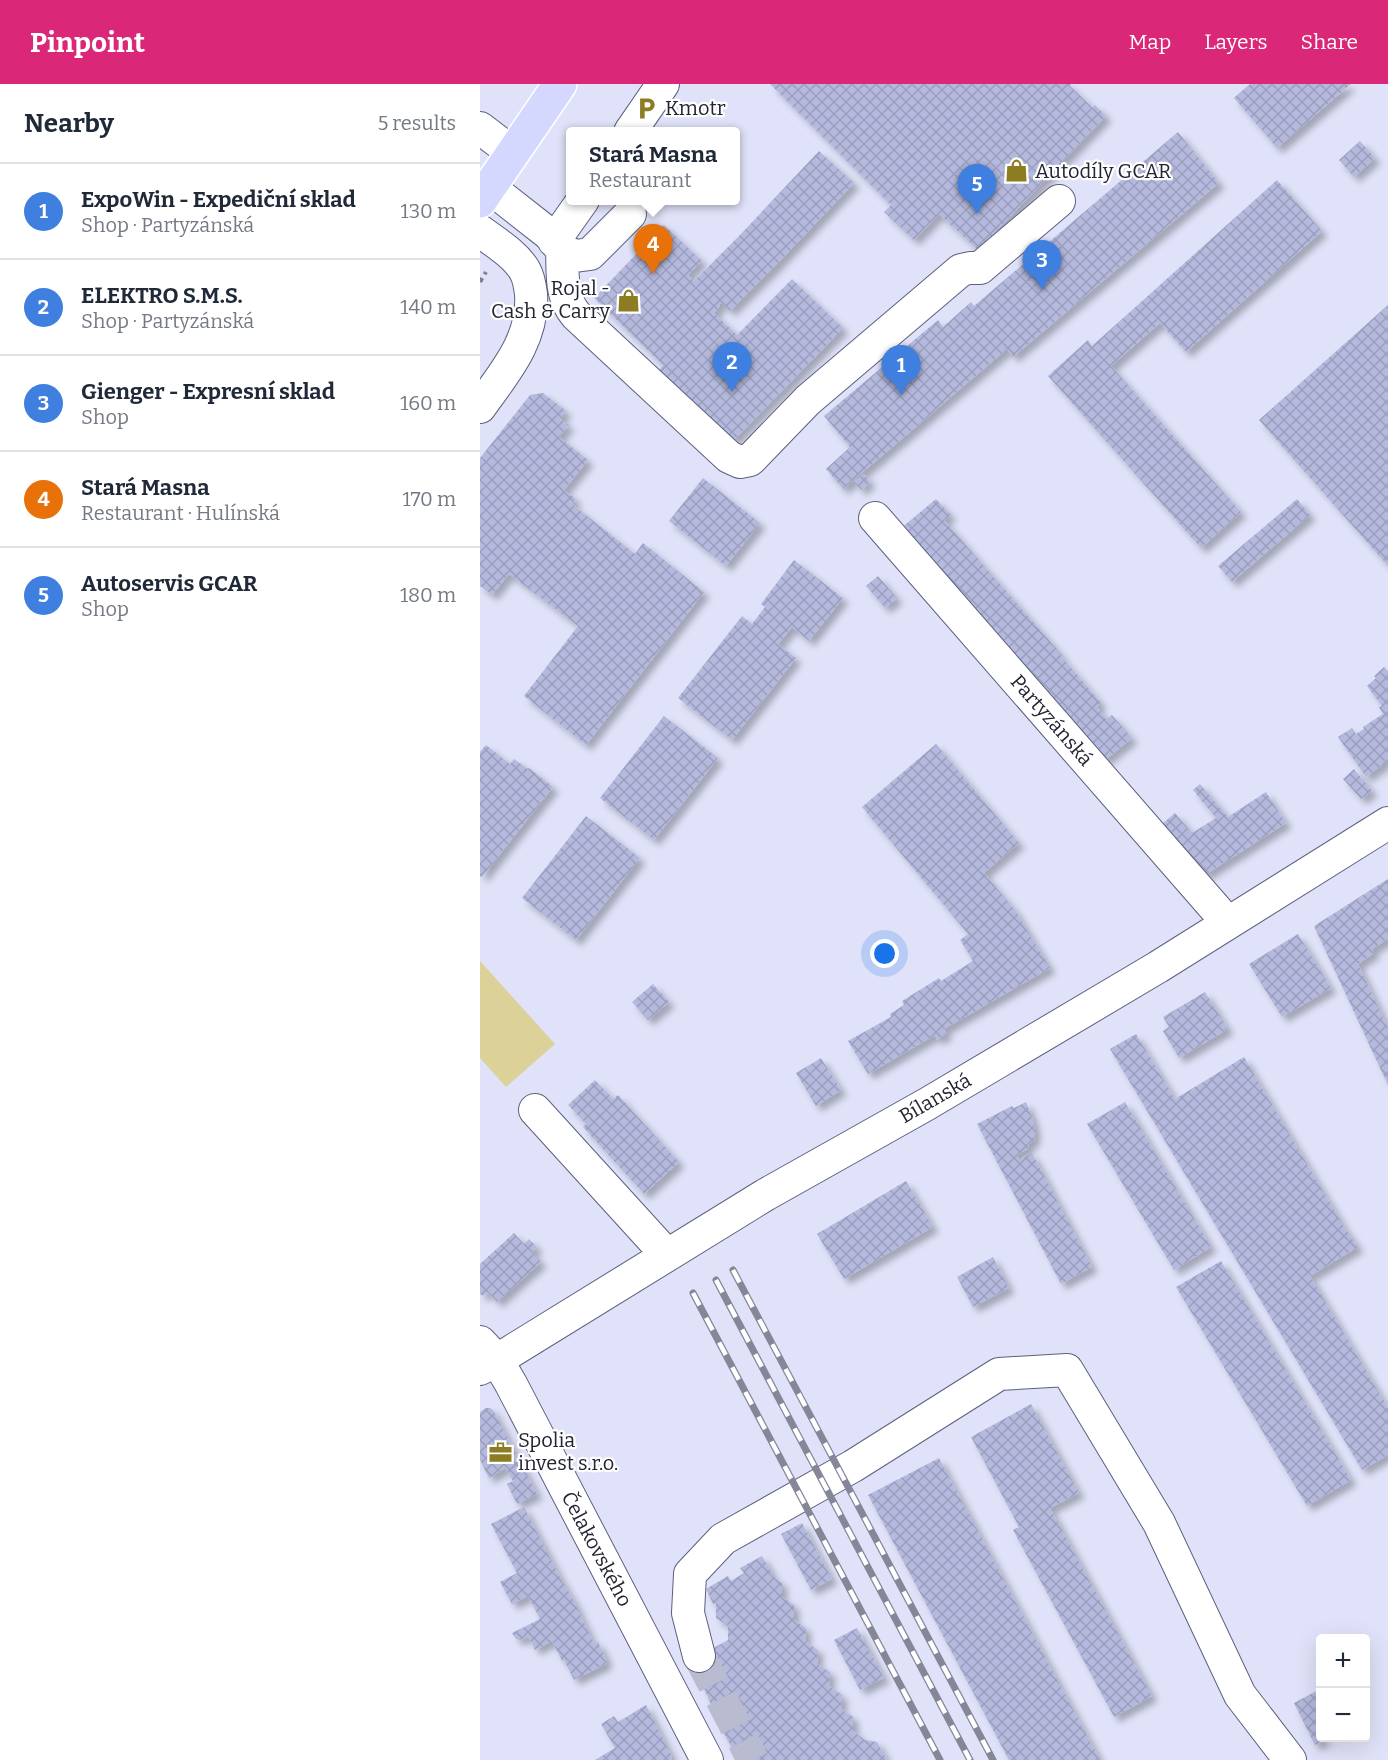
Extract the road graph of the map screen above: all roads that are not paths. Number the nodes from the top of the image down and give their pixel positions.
1 (560, 84) edge
2 (663, 84) edge
3 (633, 127) edge
4 (480, 128) edge
5 (513, 153) junction
6 (485, 194) edge
7 (1059, 201) dead end
8 (581, 205) edge
9 (630, 214) dead end
10 (480, 231) edge
11 (558, 246) junction
12 (480, 406) edge
13 (875, 518) dead end
14 (1388, 822) edge
15 (1228, 923) junction
16 (535, 1110) dead end
17 (667, 1255) junction
18 (486, 1357) edge
19 (699, 1656) tunnel mouth
20 (707, 1760) edge
21 (1290, 1760) edge

1 - 5 main road
2 - 3 street
4 - 5 street
5 - 6 main road
6 - 11 street
7 - 11 street
8 - 11 street
9 - 11 street
10 - 12 street
13 - 15 street, Partyzánská
14 - 15 street, Bílanská
15 - 17 street, Bílanská
16 - 17 street
17 - 18 street, Bílanská
18 - 20 street, Čelakovského
19 - 21 street

